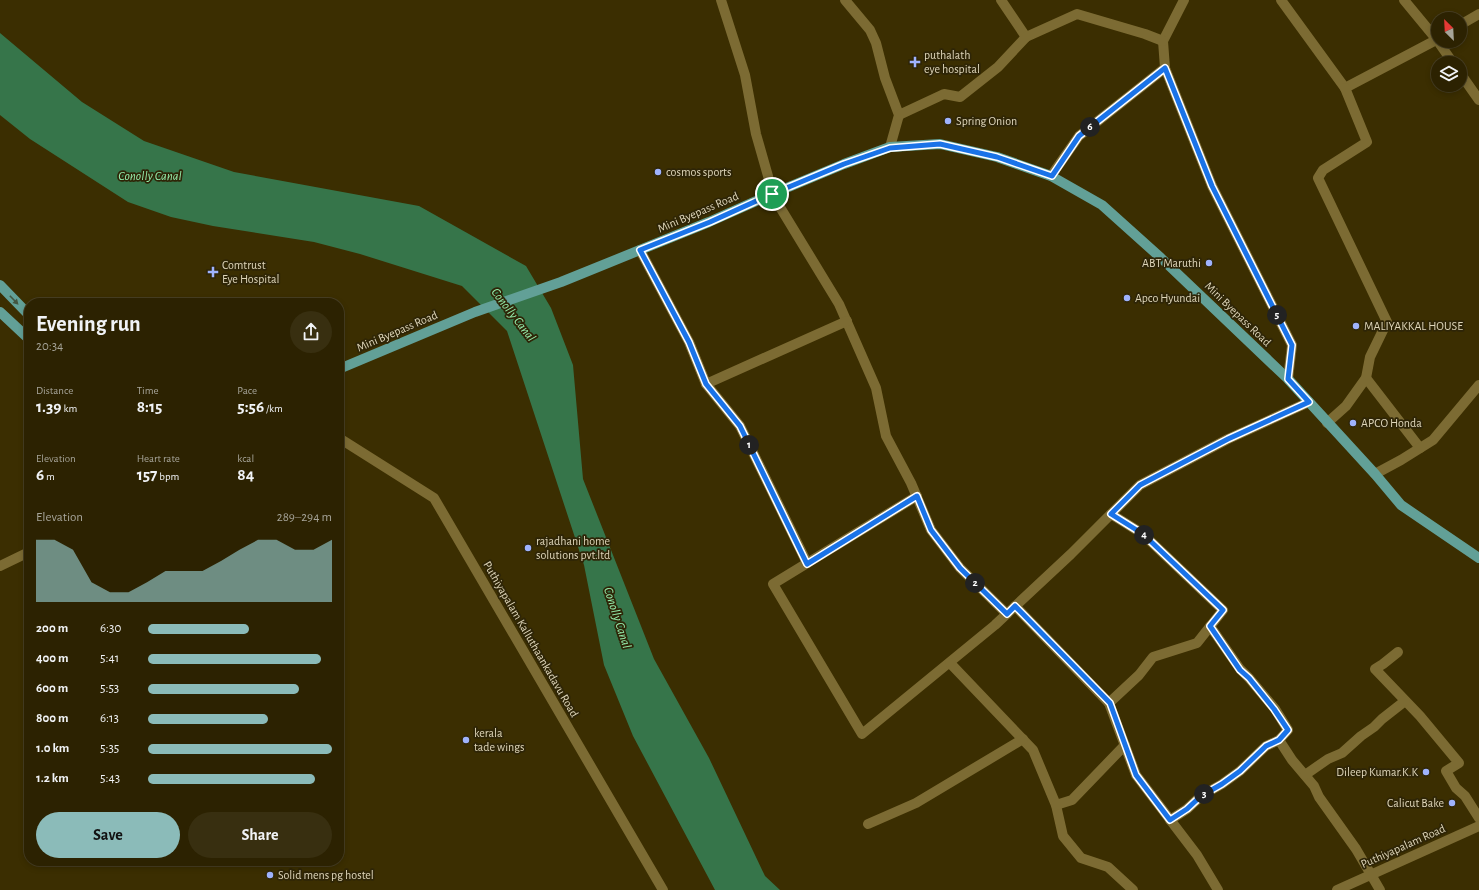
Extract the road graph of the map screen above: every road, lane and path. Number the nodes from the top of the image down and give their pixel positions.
1 (721, 0) edge
2 (845, 0) edge
3 (1001, 0) edge
4 (1184, 0) edge
5 (1281, 0) edge
6 (1404, 0) edge
7 (1479, 14) edge
8 (1467, 22) edge
9 (1431, 32) edge
10 (1026, 37) junction
11 (1163, 41) junction
12 (1431, 42) edge
13 (1165, 68) junction
14 (1467, 83) edge
15 (1345, 88) junction
16 (1479, 100) edge
17 (899, 115) junction
18 (890, 148) junction
19 (1052, 176) junction
20 (772, 194) junction
21 (640, 250) junction
22 (0, 285) edge
23 (24, 310) edge
24 (0, 312) edge
25 (847, 322) junction
26 (24, 334) edge
27 (344, 367) edge
28 (1366, 378) junction
29 (1288, 379) junction
30 (706, 384) junction
31 (1479, 385) edge
32 (1309, 402) junction
33 (1327, 423) junction
34 (344, 441) edge
35 (1420, 448) junction
36 (1375, 474) junction
37 (917, 496) junction
38 (1111, 514) junction
39 (24, 554) edge
40 (1479, 558) edge
41 (807, 564) junction
42 (0, 566) edge
43 (1015, 606) junction
44 (1007, 614) junction
45 (1210, 626) junction
46 (1398, 652) dead end
47 (950, 663) junction
48 (1405, 701) junction
49 (1110, 703) junction
50 (1023, 739) junction
51 (1279, 740) junction
52 (1125, 745) junction
53 (1305, 775) junction
54 (1056, 805) junction
55 (1479, 818) edge
56 (1170, 820) junction
57 (868, 824) dead end
58 (1479, 826) edge
59 (1372, 874) junction
60 (663, 890) edge
61 (1133, 890) edge
62 (1218, 890) edge
63 (1338, 890) edge
64 (1380, 890) edge

1 - 20 street
2 - 17 street
3 - 10 street
4 - 11 street
5 - 15 street
6 - 9 street
7 - 8 street
10 - 11 street
10 - 17 street
11 - 13 street
12 - 15 street
13 - 19 street
13 - 29 street
14 - 16 street
15 - 28 street
17 - 18 street
18 - 19 main road, Mini Byepass Road
18 - 20 main road, Mini Byepass Road
19 - 29 main road, Mini Byepass Road
20 - 21 main road, Mini Byepass Road
20 - 25 street
21 - 27 main road, Mini Byepass Road
21 - 30 street
22 -> 23 main road
24 - 26 main road
25 - 30 street
25 - 37 street
28 - 33 street
28 - 35 street
29 - 32 main road, Mini Byepass Road
30 - 41 street
31 - 35 street
32 - 33 main road, Mini Byepass Road
32 - 38 street
33 - 36 main road, Mini Byepass Road
34 - 60 street, Puthiyapalam Kalluthaankadavu Road
35 - 36 street
36 - 40 main road, Mini Byepass Road
37 - 41 street
37 - 44 street
38 - 43 street
38 - 45 street
39 - 42 street
41 - 47 street
43 - 44 street
43 - 49 street
44 - 47 street
45 - 49 street
45 - 51 street
46 - 48 street
47 - 50 street
48 - 53 street
48 - 55 street
49 - 52 street
50 - 54 street
50 - 57 street
51 - 53 street
51 - 56 street
52 - 54 street
52 - 56 street
53 - 59 street
54 - 61 street
56 - 62 street
58 - 59 street, Puthiyapalam Road
59 - 63 street, Puthiyapalam Road
59 - 64 street

